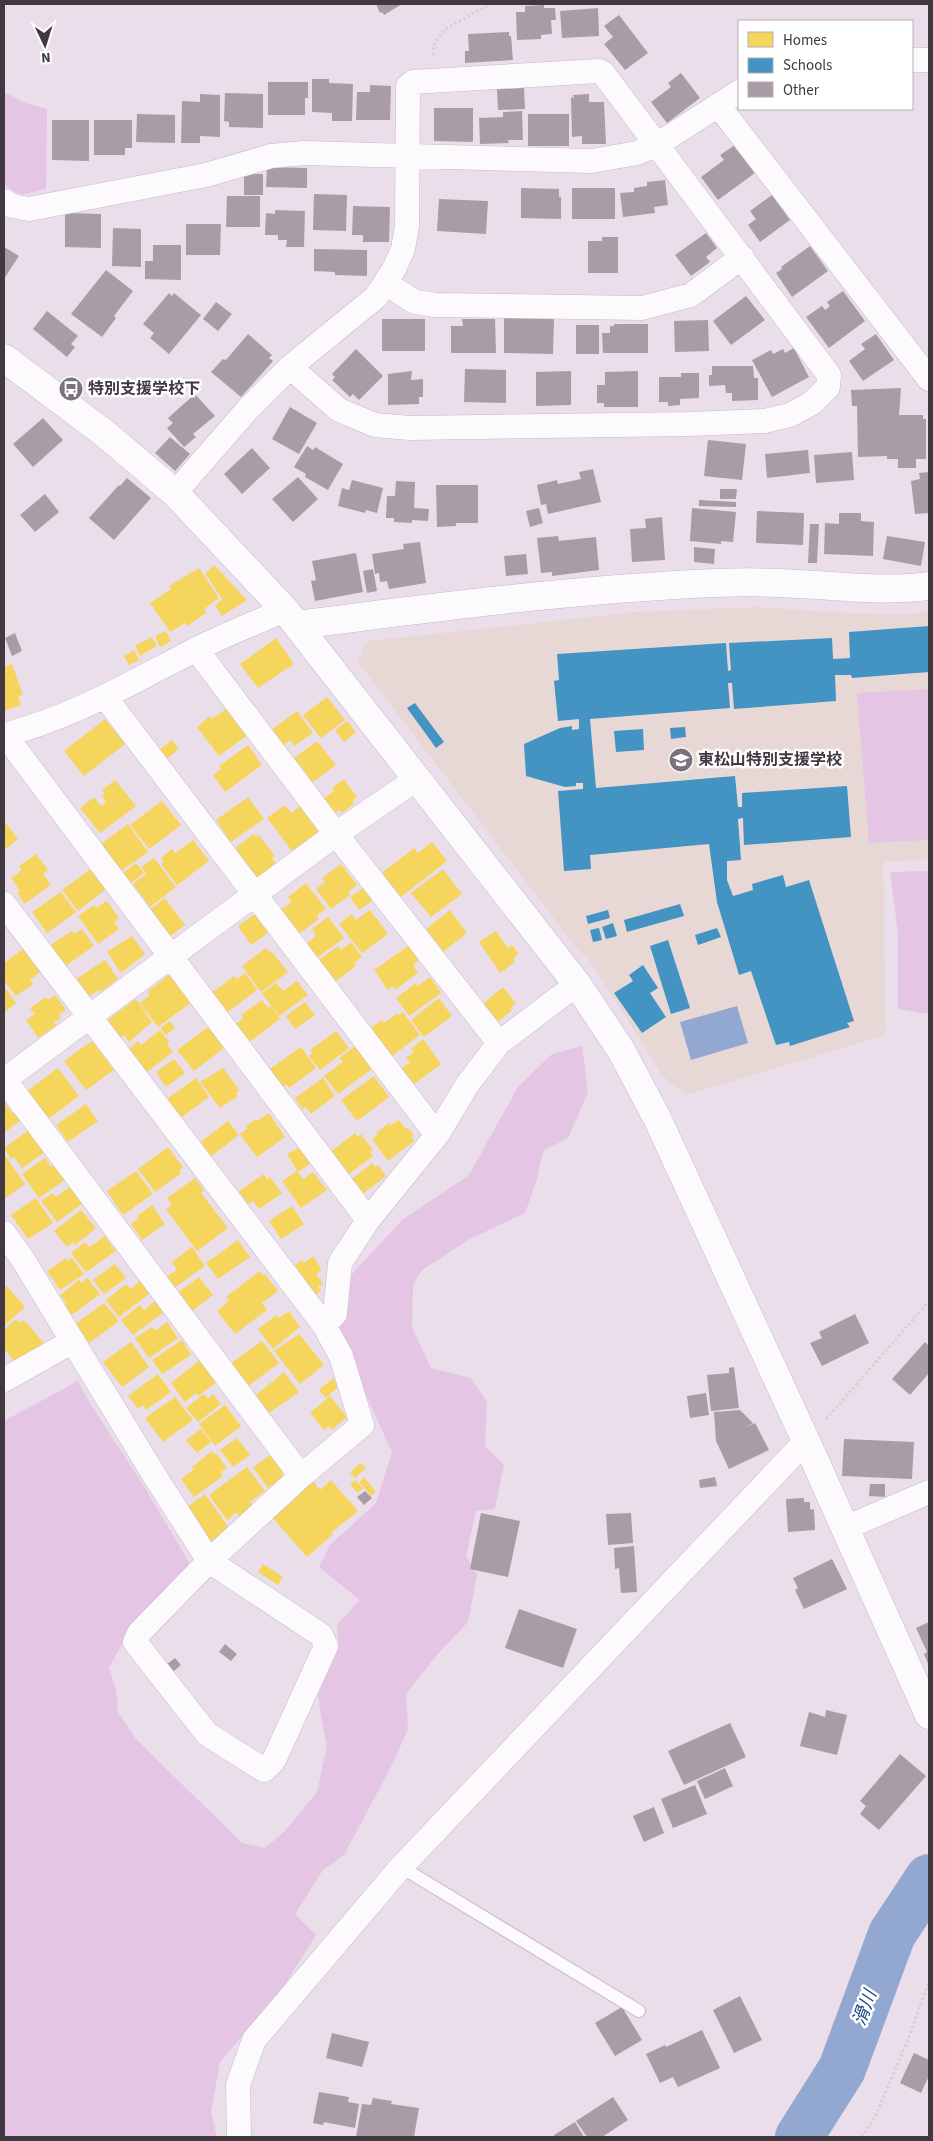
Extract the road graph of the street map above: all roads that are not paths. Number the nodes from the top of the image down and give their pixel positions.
1 (913, 60) edge
2 (929, 60) edge
3 (738, 93) edge
4 (718, 105) junction
5 (658, 144) junction
6 (408, 156) junction
7 (4, 201) edge
8 (742, 257) junction
9 (385, 283) junction
10 (4, 358) edge
11 (290, 367) junction
12 (929, 379) edge
13 (175, 493) junction
14 (929, 586) edge
15 (292, 617) junction
16 (196, 649) junction
17 (106, 698) junction
18 (5, 735) edge
19 (418, 778) junction
20 (336, 834) junction
21 (254, 896) junction
22 (4, 904) edge
23 (171, 958) junction
24 (577, 984) junction
25 (88, 1017) junction
26 (499, 1043) junction
27 (4, 1080) edge
28 (437, 1135) junction
29 (368, 1220) junction
30 (4, 1233) edge
31 (324, 1325) junction
32 (72, 1341) junction
33 (5, 1375) edge
34 (806, 1441) junction
35 (301, 1476) junction
36 (929, 1492) edge
37 (845, 1528) junction
38 (209, 1561) junction
39 (929, 1715) edge
40 (401, 1867) junction
41 (639, 2011) dead end
42 (239, 2137) edge

1 - 2 street
3 - 4 street
4 - 5 street
4 - 12 street
5 - 6 street
5 - 6 street
5 - 8 street
6 - 7 street
6 - 9 street
8 - 9 street
8 - 11 street
9 - 11 street
10 - 13 street
11 - 13 street
13 - 15 street
14 - 15 street
15 - 16 street
15 - 19 street
16 - 17 street
16 - 20 street
17 - 18 street
17 - 21 street
18 - 23 street
19 - 20 street
19 - 24 street
20 - 21 street
20 - 26 street
21 - 23 street
21 - 28 street
22 - 25 street
23 - 25 street
23 - 29 street
24 - 26 street
24 - 34 street
25 - 27 street
25 - 31 street
26 - 28 street
27 - 35 street
28 - 29 street
29 - 31 street
30 - 32 street
31 - 35 street
32 - 33 street
32 - 38 street
34 - 37 street
34 - 40 street
35 - 38 street
36 - 37 street
37 - 39 street
38 - 38 street
40 - 41 lane
40 - 42 street

